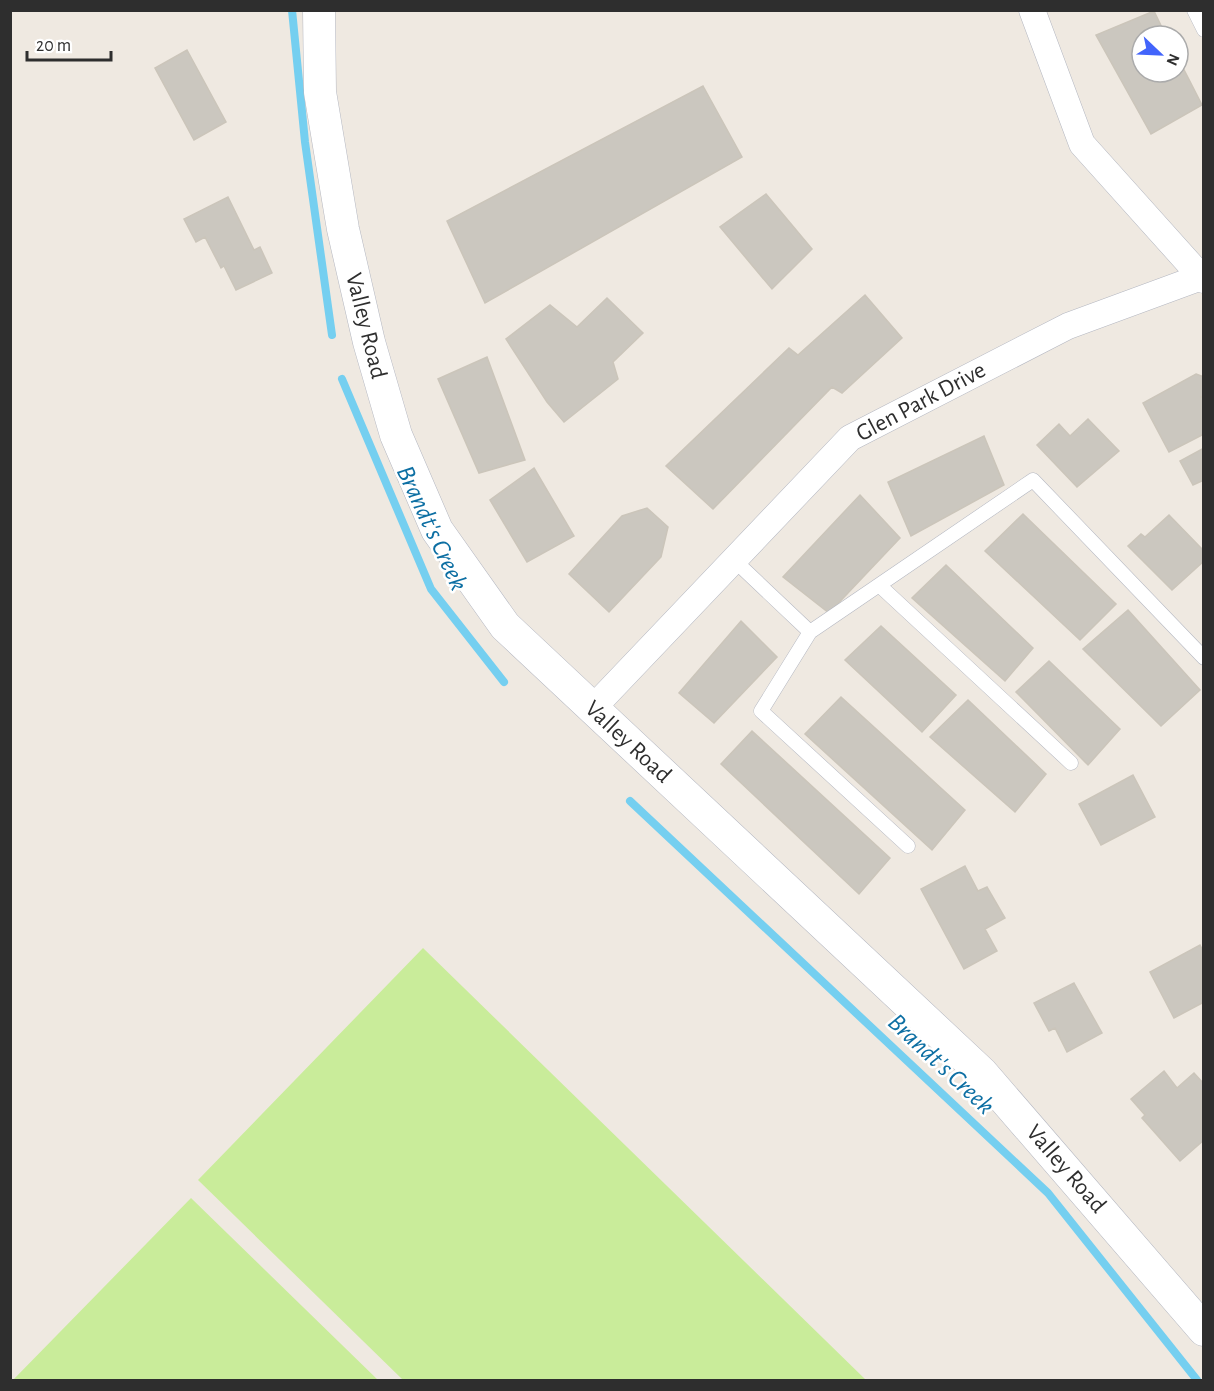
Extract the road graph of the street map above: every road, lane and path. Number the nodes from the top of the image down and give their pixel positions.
1 (319, 10) edge
2 (1032, 10) edge
3 (1194, 10) edge
4 (1203, 30) edge
5 (1202, 278) edge
6 (734, 560) junction
7 (879, 585) junction
8 (810, 632) junction
9 (1203, 658) edge
10 (592, 709) junction
11 (1071, 763) dead end
12 (908, 846) dead end
13 (1203, 1330) edge

1 - 10 street, Valley Road
2 - 5 street
3 - 4 lane
5 - 6 street, Glen Park Drive
6 - 8 lane
6 - 10 street, Glen Park Drive
7 - 8 lane
7 - 9 lane
7 - 11 lane
8 - 12 lane
10 - 13 street, Valley Road

